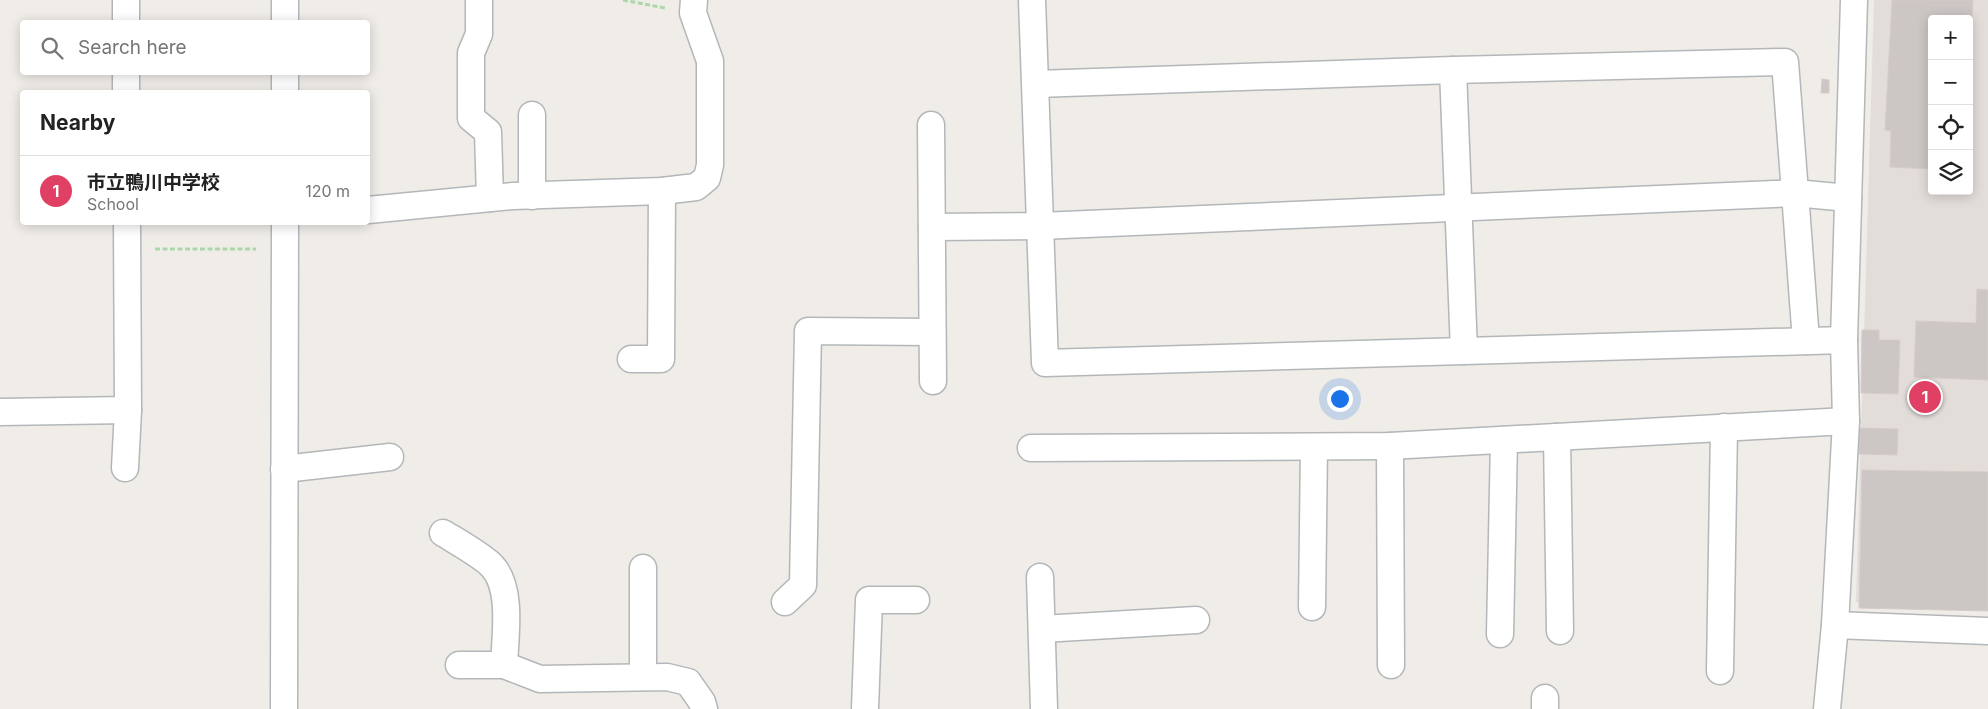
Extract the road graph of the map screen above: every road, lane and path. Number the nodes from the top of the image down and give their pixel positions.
1 (126, 0) edge
2 (285, 0) edge
3 (479, 0) edge
4 (623, 0) edge
5 (1032, 0) edge
6 (1854, 0) edge
7 (693, 6) edge
8 (126, 20) edge
9 (285, 20) edge
10 (1453, 70) junction
11 (126, 75) edge
12 (285, 75) edge
13 (1036, 84) junction
14 (126, 90) edge
15 (285, 90) edge
16 (532, 115) dead end
17 (931, 124) dead end
18 (662, 191) junction
19 (1794, 193) junction
20 (532, 196) junction
21 (490, 198) junction
22 (1848, 198) junction
23 (1458, 208) junction
24 (370, 210) edge
25 (127, 225) edge
26 (285, 225) edge
27 (1041, 226) junction
28 (932, 227) junction
29 (127, 249) junction
30 (285, 249) junction
31 (932, 332) junction
32 (1844, 340) junction
33 (1806, 341) junction
34 (1464, 351) junction
35 (631, 359) dead end
36 (933, 381) dead end
37 (128, 410) junction
38 (0, 412) edge
39 (1846, 421) junction
40 (1724, 427) junction
41 (1557, 437) junction
42 (1504, 440) junction
43 (1390, 446) junction
44 (1314, 447) junction
45 (1030, 448) dead end
46 (390, 457) dead end
47 (125, 468) dead end
48 (284, 469) junction
49 (444, 533) dead end
50 (643, 568) dead end
51 (1040, 577) dead end
52 (916, 600) dead end
53 (784, 602) dead end
54 (1312, 607) dead end
55 (1196, 620) dead end
56 (1835, 625) junction
57 (1042, 629) junction
58 (1560, 631) dead end
59 (1988, 631) edge
60 (1500, 634) dead end
61 (459, 665) dead end
62 (504, 665) junction
63 (1391, 665) dead end
64 (1720, 671) dead end
65 (643, 677) junction
66 (284, 709) edge
67 (704, 709) edge
68 (865, 709) edge
69 (1044, 709) edge
70 (1827, 709) edge

1 - 8 street
2 - 9 street
3 - 21 street
4 - 7 path
5 - 13 street
6 - 22 street
7 - 18 street
10 - 13 street
10 - 19 street
10 - 23 street
11 - 14 street
12 - 15 street
13 - 27 street
16 - 20 street
17 - 28 street
18 - 20 street
18 - 35 street
19 - 22 street
19 - 23 street
19 - 33 street
20 - 21 street
21 - 24 street
22 - 32 street
23 - 27 street
23 - 34 street
25 - 29 street
26 - 30 street
27 - 28 street
27 - 34 street
28 - 31 street
29 - 30 path
29 - 37 street
30 - 48 street
31 - 36 street
31 - 53 street
32 - 33 street
32 - 39 street
33 - 34 street
37 - 38 street
37 - 47 street
39 - 40 street
39 - 56 street
40 - 41 street
40 - 64 street
41 - 42 street
41 - 58 street
42 - 43 street
42 - 60 street
43 - 44 street
43 - 63 street
44 - 45 street
44 - 54 street
46 - 48 street
48 - 66 street
49 - 62 street
50 - 65 street
51 - 57 street
52 - 68 street
55 - 57 street
56 - 59 street
56 - 70 street
57 - 69 street
61 - 62 street
62 - 65 street
65 - 67 street

